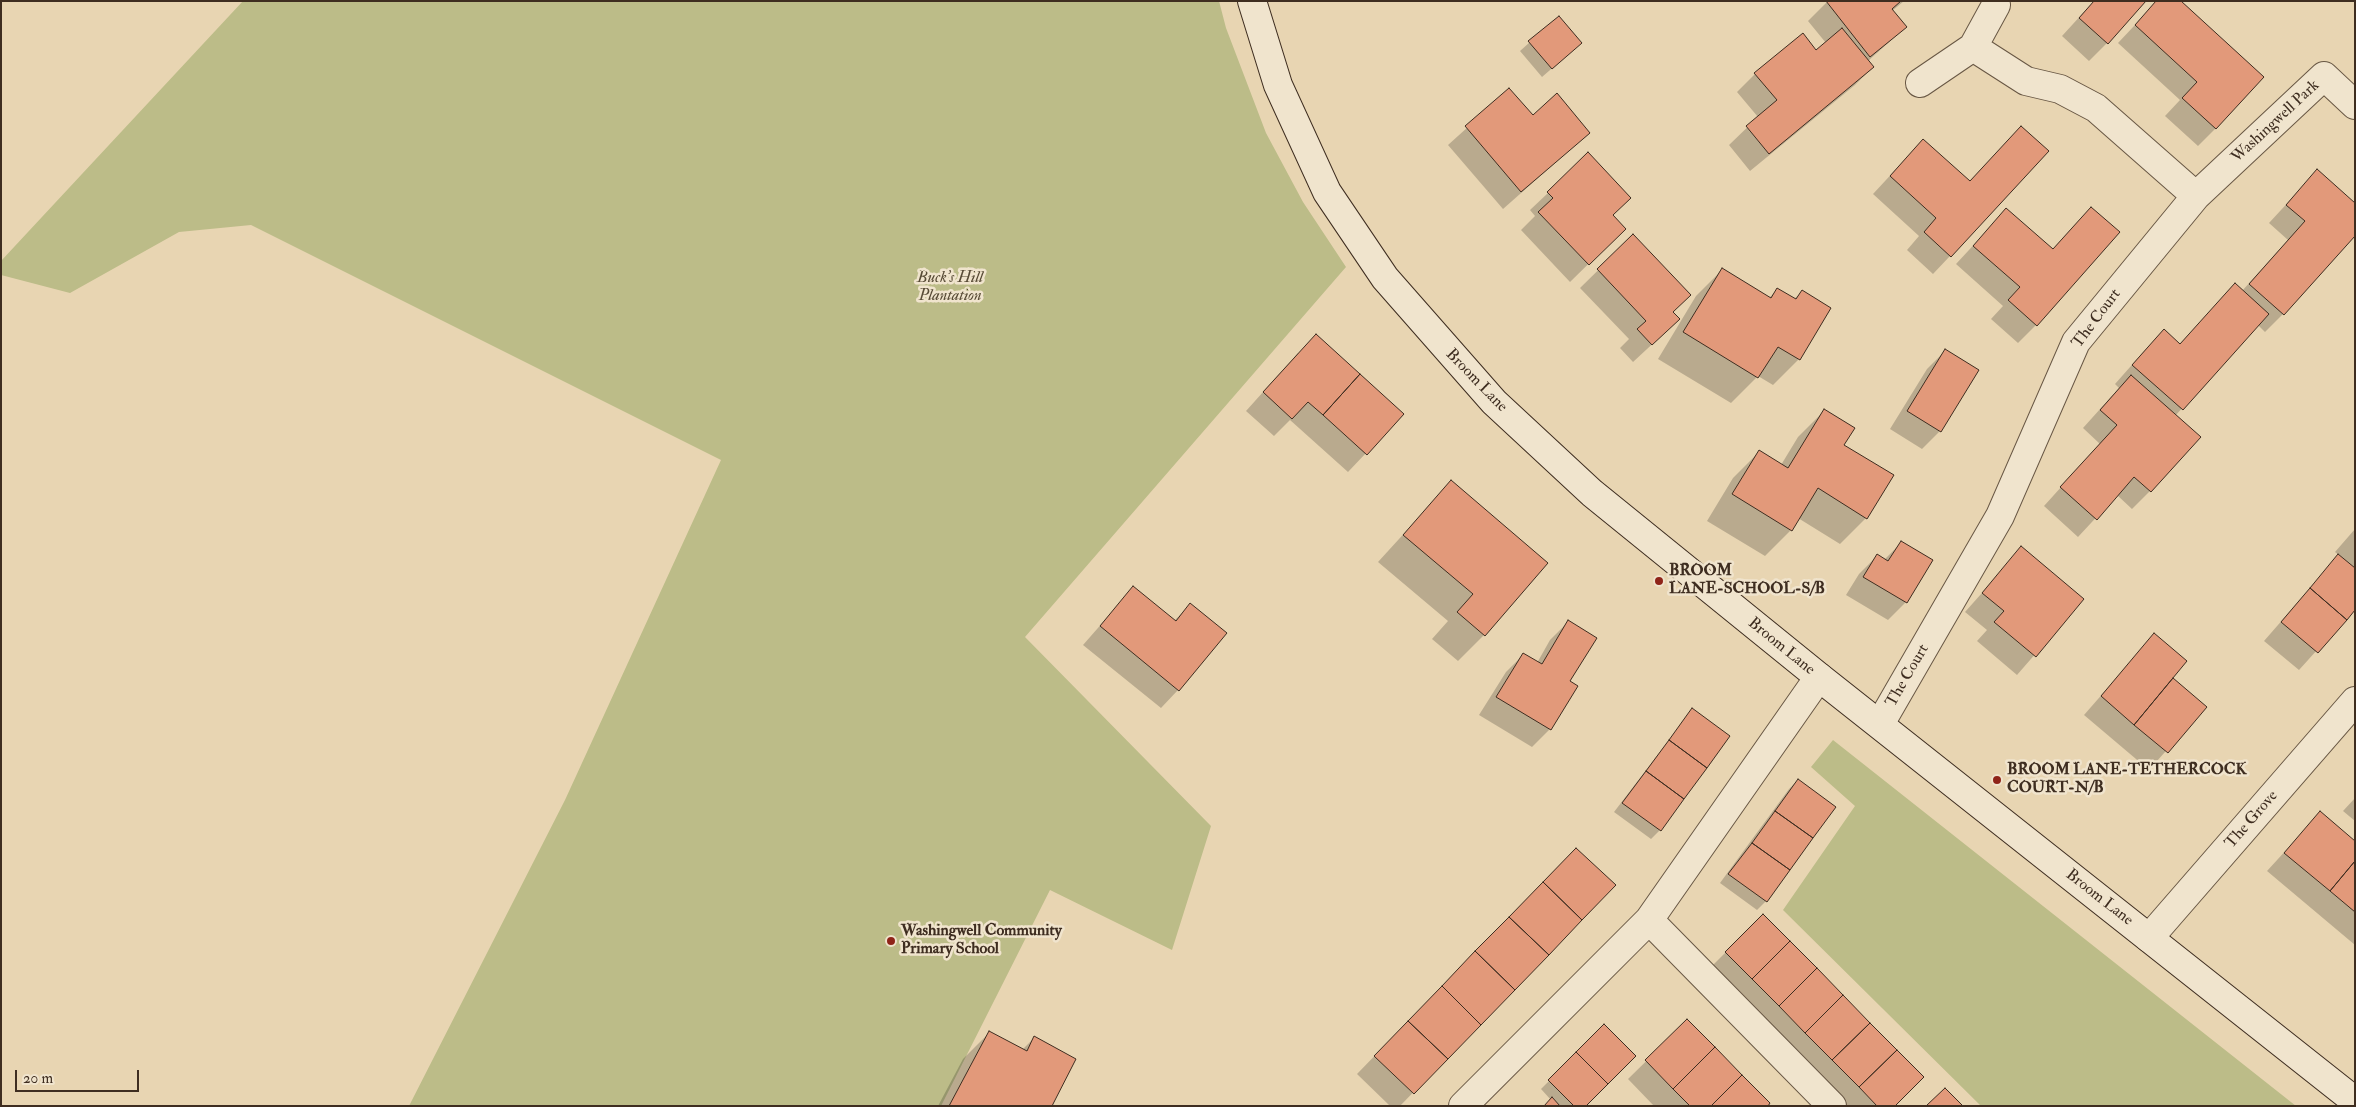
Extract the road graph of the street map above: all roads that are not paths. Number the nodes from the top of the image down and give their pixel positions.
1 (1252, 1) edge
2 (1996, 5) dead end
3 (1973, 47) junction
4 (1920, 83) dead end
5 (2355, 105) edge
6 (2196, 196) junction
7 (1819, 677) junction
8 (2355, 701) edge
9 (1880, 724) junction
10 (1649, 920) junction
11 (2149, 938) junction
12 (2355, 1101) edge
13 (1463, 1106) edge
14 (1832, 1106) edge

1 - 7 street, Broom Lane
2 - 3 street
3 - 4 street
3 - 6 street
5 - 6 street, Washingwell Park
6 - 9 street, The Court
7 - 9 street, Broom Lane
7 - 10 street
8 - 11 street, The Grove
9 - 11 street, Broom Lane
10 - 13 street
10 - 14 street
11 - 12 street, Broom Lane

